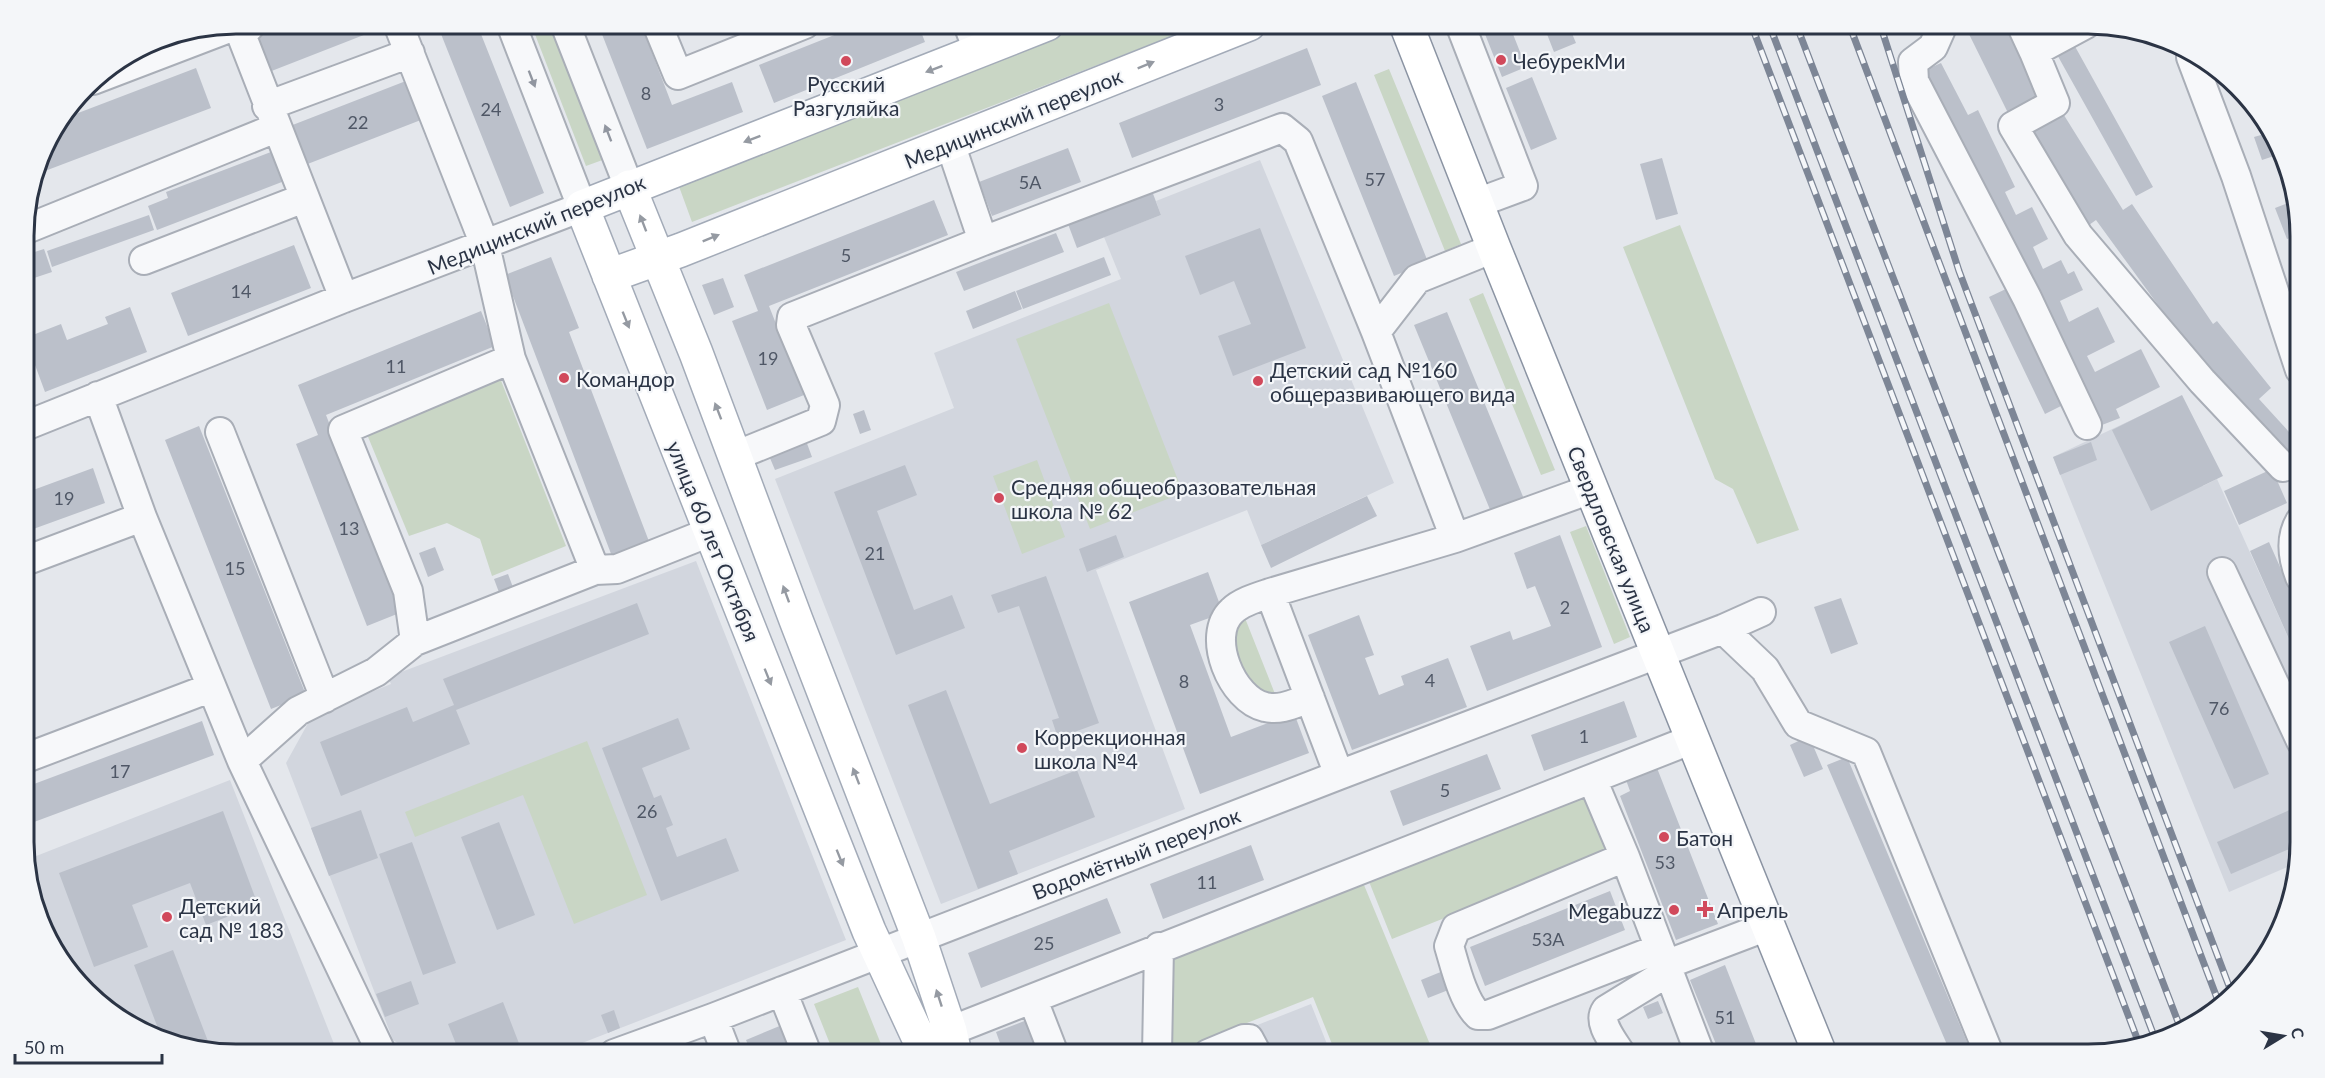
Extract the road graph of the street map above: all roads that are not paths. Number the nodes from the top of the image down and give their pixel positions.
1 (246, 34) edge
2 (402, 34) edge
3 (515, 34) edge
4 (569, 34) edge
5 (661, 34) edge
6 (780, 34) edge
7 (994, 34) edge
8 (1224, 34) edge
9 (1411, 34) edge
10 (1464, 34) edge
11 (1939, 34) edge
12 (2026, 34) edge
13 (2067, 34) edge
14 (217, 35) edge
15 (973, 38) edge
16 (2034, 52) junction
17 (410, 53) junction
18 (2194, 64) edge
19 (125, 69) edge
20 (272, 117) junction
21 (950, 143) junction
22 (629, 187) junction
23 (304, 198) junction
24 (1477, 203) junction
25 (582, 207) junction
26 (35, 225) edge
27 (983, 241) junction
28 (485, 245) junction
29 (1494, 248) junction
30 (657, 259) junction
31 (144, 260) dead end
32 (609, 276) junction
33 (344, 298) junction
34 (1376, 332) junction
35 (2290, 340) edge
36 (511, 359) junction
37 (98, 396) junction
38 (35, 422) edge
39 (2087, 424) dead end
40 (220, 432) dead end
41 (735, 456) junction
42 (2283, 467) dead end
43 (1591, 489) junction
44 (142, 517) junction
45 (710, 532) junction
46 (1455, 538) junction
47 (34, 557) edge
48 (595, 570) junction
49 (2222, 572) dead end
50 (1270, 593) junction
51 (1761, 612) dead end
52 (1723, 629) junction
53 (415, 641) junction
54 (1658, 652) junction
55 (210, 688) junction
56 (325, 698) junction
57 (1310, 698) junction
58 (2290, 717) edge
59 (1693, 739) junction
60 (34, 755) edge
61 (242, 761) junction
62 (1339, 775) junction
63 (1592, 779) junction
64 (1624, 857) junction
65 (1768, 926) junction
66 (919, 938) junction
67 (1159, 947) junction
68 (879, 954) junction
69 (1664, 962) junction
70 (782, 991) junction
71 (1033, 1000) junction
72 (713, 1018) junction
73 (952, 1042) edge
74 (1232, 1043) edge
75 (1253, 1043) edge
76 (1615, 1043) edge
77 (1696, 1043) edge
78 (1816, 1043) edge
79 (1985, 1043) edge
80 (377, 1044) edge
81 (642, 1044) edge
82 (723, 1044) edge
83 (803, 1044) edge
84 (921, 1044) edge
85 (1050, 1044) edge
86 (1157, 1044) edge

1 - 20 street
2 - 17 street
3 -> 25 street, улица 60 лет Октября
22 -> 4 street
5 - 6 street
7 - 15 main road, Медицинский переулок
21 -> 8 main road, Медицинский переулок
9 - 24 main road, Свердловская улица
10 - 24 street
11 - 39 street
12 - 16 street
13 - 16 street
14 - 19 street
15 -> 22 main road, Медицинский переулок
16 - 42 street
17 - 20 street
17 - 28 street
18 - 35 street
20 - 23 street
20 - 26 street
21 - 27 street
30 -> 21 main road, Медицинский переулок
22 - 25 main road, Медицинский переулок
30 -> 22 main road
23 - 31 street
23 - 33 street
24 - 29 main road, Свердловская улица
25 - 28 street, Медицинский переулок
25 - 32 main road, улица 60 лет Октября
27 - 34 street
27 - 41 street
28 - 33 street, Медицинский переулок
28 - 36 street
29 - 34 street
29 - 43 main road, Свердловская улица
30 - 32 main road, Медицинский переулок
41 -> 30 main road
32 -> 45 main road, улица 60 лет Октября
33 - 37 street, Медицинский переулок
34 - 46 street
36 - 48 street
36 - 53 street
37 - 38 street, Медицинский переулок
37 - 44 street
40 - 56 street
66 -> 41 main road
43 - 46 street
43 - 54 main road, Свердловская улица
44 - 47 street
44 - 55 street
45 - 48 street
45 -> 68 main road, улица 60 лет Октября
46 - 50 street
48 - 53 street
49 - 58 street
50 - 57 street
50 - 57 street
51 - 52 street, Водомётный переулок
52 - 54 street, Водомётный переулок
52 - 79 street
53 - 56 street
54 - 59 main road, Свердловская улица
54 - 62 street, Водомётный переулок
55 - 60 street
55 - 61 street
56 - 61 street
57 - 62 street
59 - 63 street
59 - 65 main road, Свердловская улица
61 - 80 street
62 - 66 street, Водомётный переулок
63 - 64 street
63 - 67 street
64 - 69 street
64 - 69 street
65 - 69 street
65 - 78 main road, Свердловская улица
66 - 68 street, Водомётный переулок
73 -> 66 main road
67 - 71 street
67 - 86 street
68 - 70 street, Водомётный переулок
68 - 84 main road, улица 60 лет Октября
69 - 76 street
69 - 77 street
70 - 72 street, Водомётный переулок
70 - 83 street
71 - 73 street
71 - 85 street
72 - 81 street, Водомётный переулок
72 - 82 street
74 - 75 street

